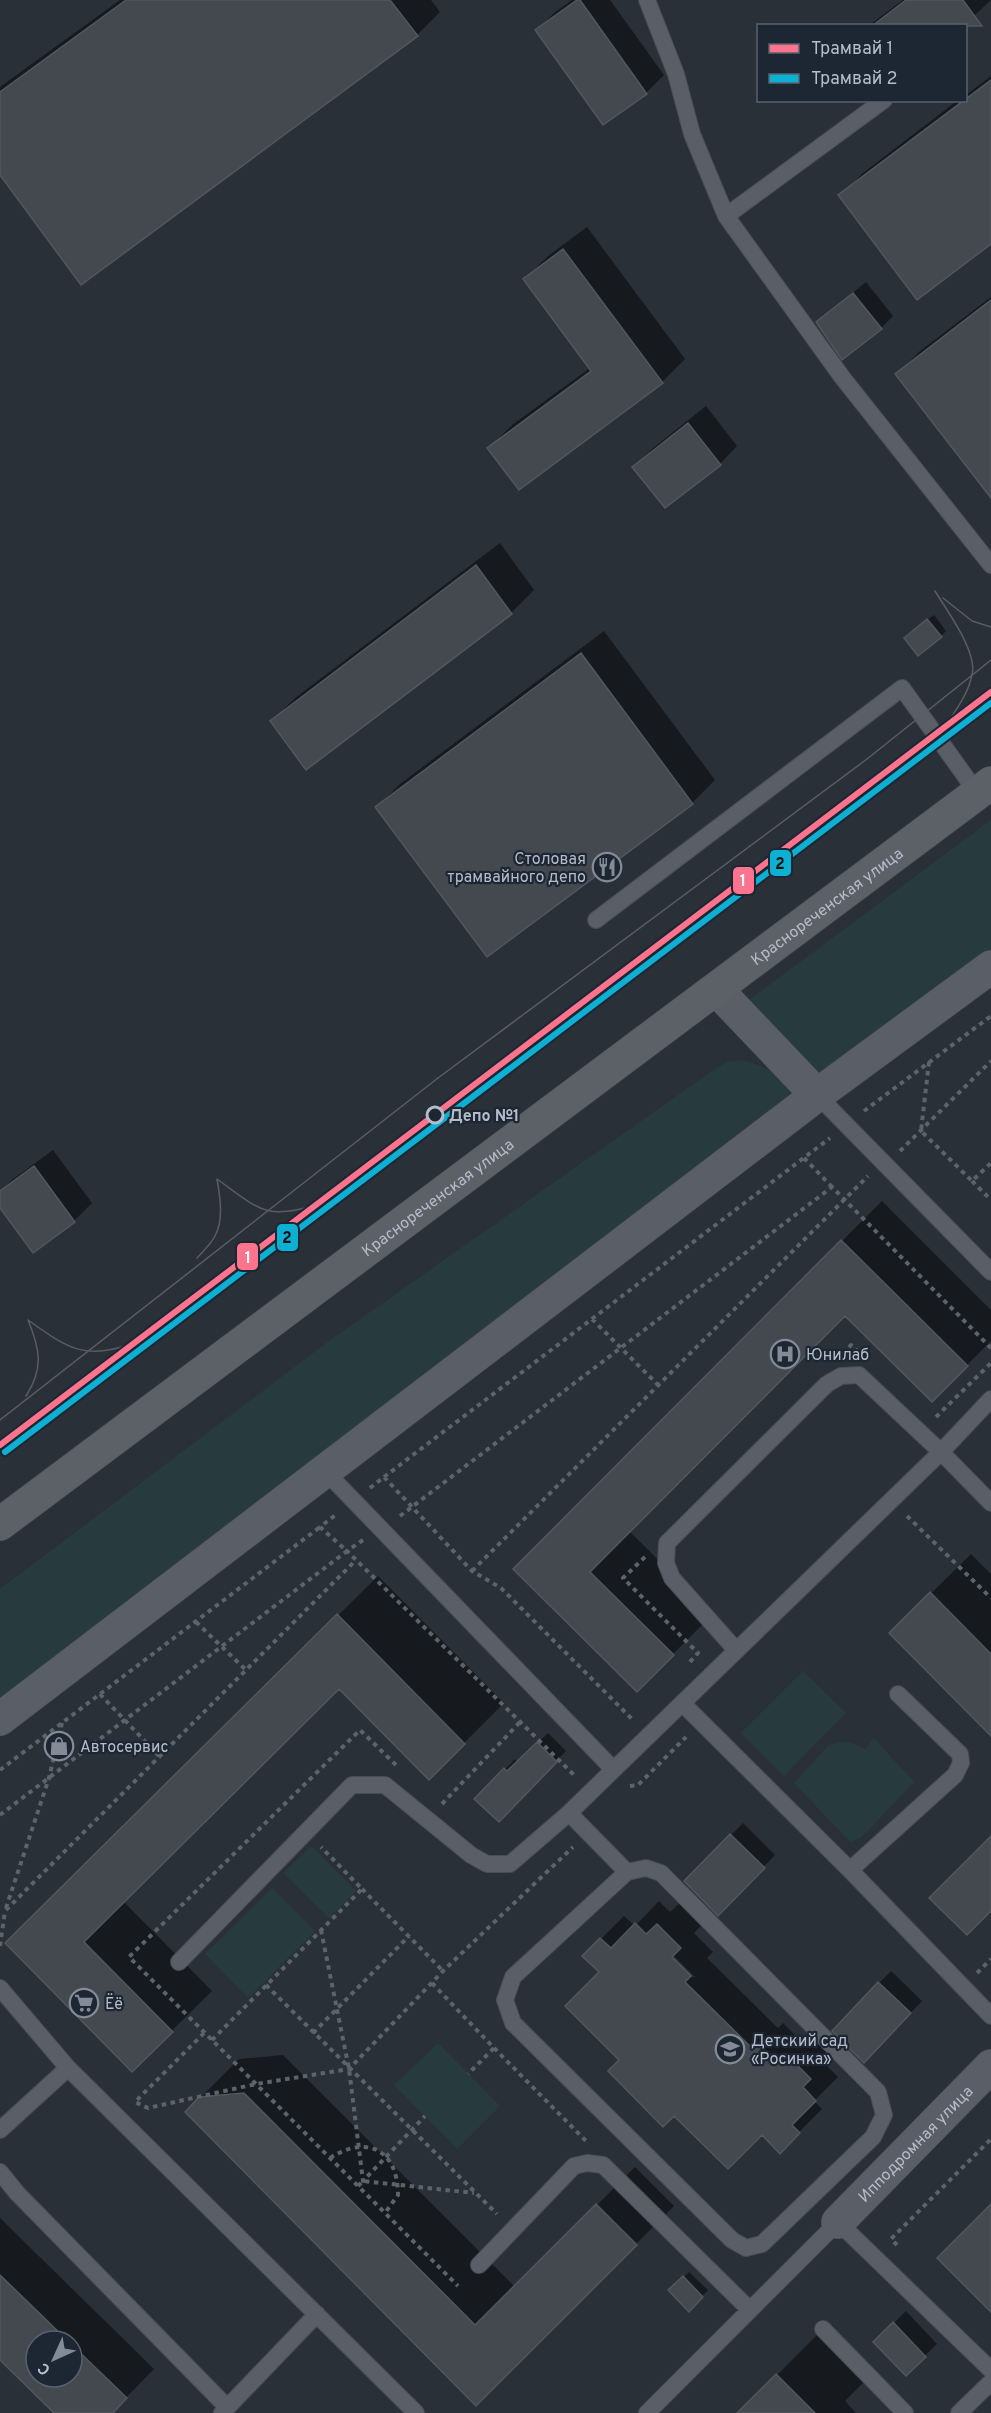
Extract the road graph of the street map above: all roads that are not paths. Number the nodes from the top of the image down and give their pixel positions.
1 (647, 0) edge
2 (881, 102) edge
3 (726, 216) junction
4 (991, 565) edge
5 (984, 788) edge
6 (597, 920) dead end
7 (991, 967) edge
8 (717, 990) junction
9 (817, 1095) junction
10 (991, 1272) edge
11 (991, 1399) edge
12 (941, 1452) junction
13 (324, 1470) junction
14 (991, 1503) edge
15 (0, 1524) edge
16 (735, 1650) junction
17 (898, 1694) dead end
18 (682, 1703) junction
19 (0, 1719) edge
20 (613, 1769) junction
21 (569, 1813) junction
22 (850, 1869) junction
23 (627, 1872) junction
24 (179, 1962) dead end
25 (0, 1988) edge
26 (991, 2016) edge
27 (991, 2066) edge
28 (68, 2068) junction
29 (0, 2130) edge
30 (0, 2172) edge
31 (838, 2222) junction
32 (479, 2265) dead end
33 (750, 2310) junction
34 (317, 2314) junction
35 (823, 2329) dead end
36 (991, 2370) edge
37 (991, 2382) edge
38 (225, 2410) edge
39 (416, 2413) edge
40 (647, 2413) edge
41 (905, 2413) edge
42 (959, 2413) edge

1 - 3 lane
2 - 3 lane
3 - 4 lane
5 - 6 lane
5 - 8 main road, Краснореченская улица
7 - 9 street
8 - 9 street
8 - 15 main road, Краснореченская улица
9 - 10 lane
9 - 13 street
11 - 12 lane
12 - 14 lane
12 - 16 lane
12 - 16 lane
13 - 19 street
13 - 20 lane
16 - 18 lane
17 - 22 lane
18 - 20 lane
18 - 22 lane
20 - 21 lane
21 - 23 lane
21 - 24 lane
22 - 26 lane
23 - 23 lane
25 - 28 lane
27 - 31 street, Ипподромная улица
28 - 29 lane
28 - 34 lane
30 - 38 lane
31 - 33 lane
31 - 36 lane
32 - 33 lane
33 - 40 lane
34 - 38 lane
34 - 39 lane
35 - 41 lane
37 - 42 lane

